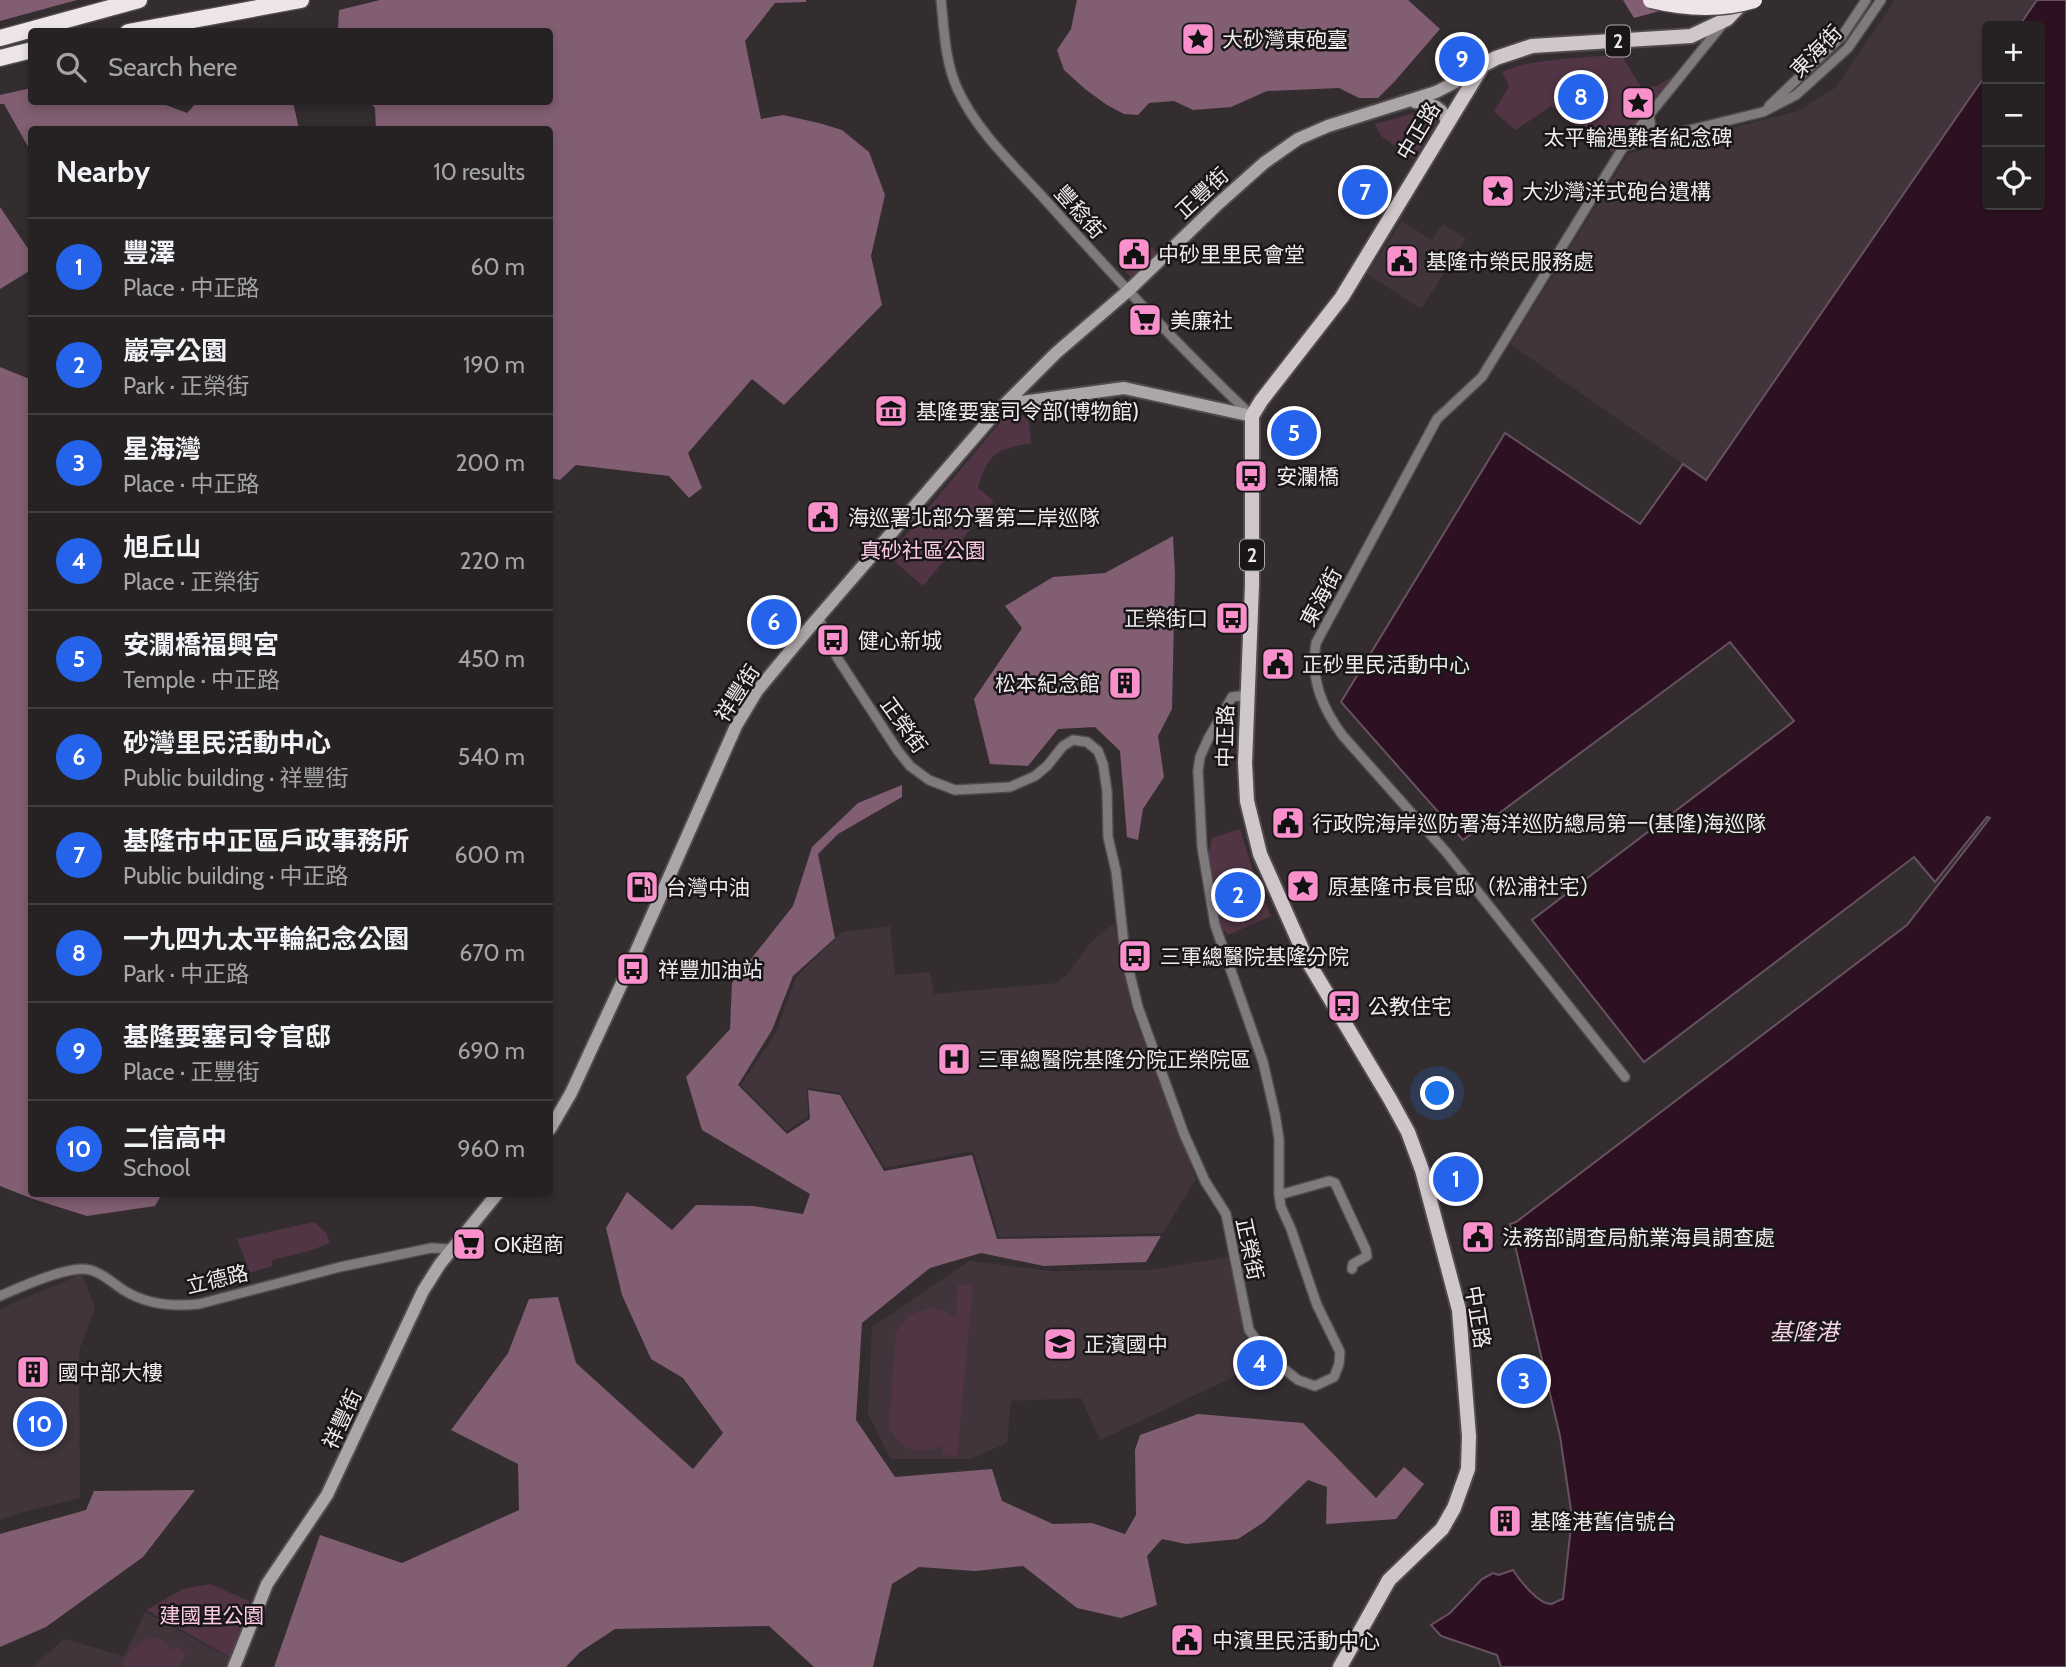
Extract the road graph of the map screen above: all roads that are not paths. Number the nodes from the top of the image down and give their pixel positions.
1 (139, 0) edge
2 (301, 0) edge
3 (941, 0) edge
4 (1651, 0) edge
5 (1745, 0) edge
6 (1754, 0) edge
7 (1866, 0) edge
8 (1881, 0) edge
9 (223, 7) edge
10 (1727, 19) junction
11 (36, 28) edge
12 (143, 28) edge
13 (28, 30) edge
14 (0, 38) edge
15 (28, 51) edge
16 (0, 58) edge
17 (1483, 65) junction
18 (1408, 102) junction
19 (1763, 112) junction
20 (1649, 115) junction
21 (1447, 125) junction
22 (1666, 135) junction
23 (1624, 146) junction
24 (1129, 290) junction
25 (1030, 378) junction
26 (1038, 400) junction
27 (1252, 416) junction
28 (992, 417) junction
29 (818, 617) junction
30 (1247, 695) junction
31 (1625, 1077) dead end
32 (553, 1124) edge
33 (1279, 1195) junction
34 (495, 1197) edge
35 (452, 1249) junction
36 (1352, 1269) dead end
37 (0, 1296) edge
38 (234, 1667) edge
39 (1340, 1667) edge

1 - 11 highway
2 - 9 highway
3 - 24 street, 豐稔街
4 - 6 highway, bridge
5 - 10 main road, 2
7 - 19 street, 東海街
8 - 19 street, 東海街
9 - 12 highway
10 - 17 main road, 2
10 - 20 street, 東海街
13 - 14 highway
15 - 16 highway
17 - 18 street, 正豐街
17 - 21 main road, 中正路
18 - 21 street
18 - 24 street, 正豐街
19 - 22 street, 東海街
20 - 22 street
20 - 23 street, 東海街
21 - 27 main road, 中正路
22 - 23 street, 東海街
23 - 31 street, 東海街
24 - 25 street, 正豐街
24 - 27 street, 豐稔街
25 - 26 street
25 - 28 street, 正豐街
26 - 27 street, 祥豐街
26 - 28 street, 祥豐街
27 - 30 main road, 中正路 / 2
28 - 29 street, 祥豐街
29 - 32 street, 祥豐街
29 - 33 street, 正榮街
30 - 33 street, 正榮街
30 - 39 main road, 中正路 / 2
33 - 36 street
34 - 35 street, 祥豐街
35 - 37 street, 立德路
35 - 38 street, 祥豐街

